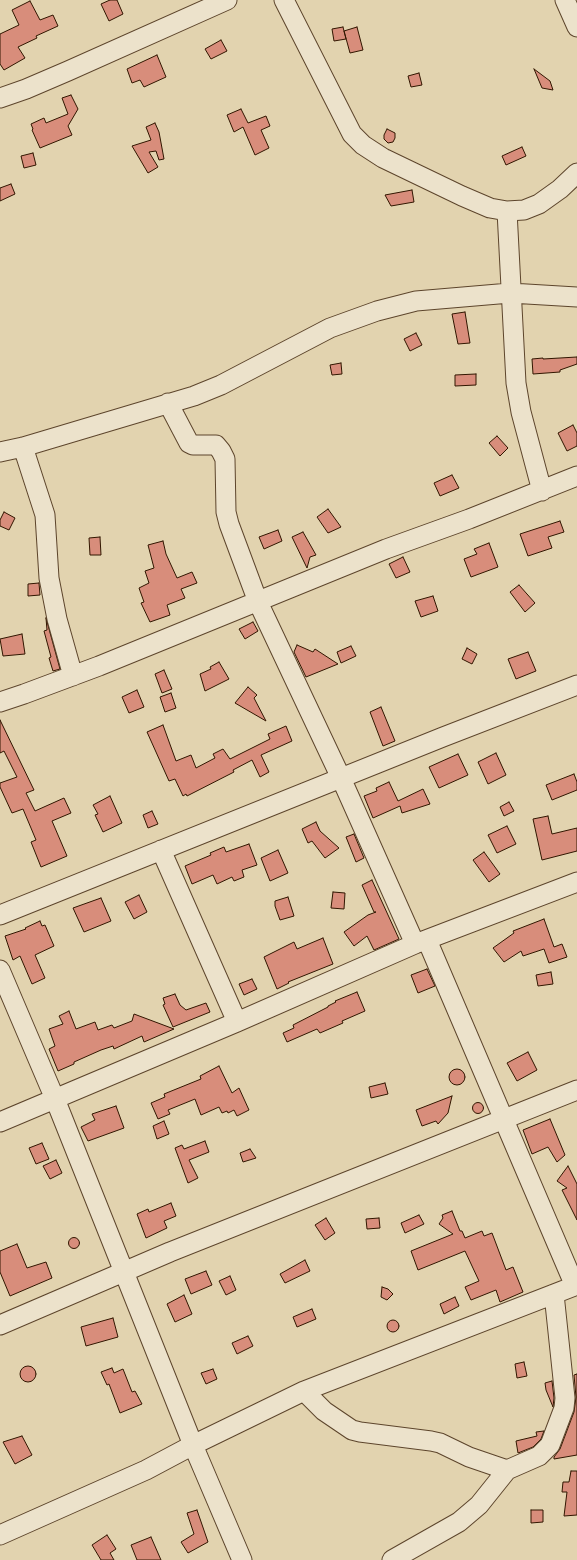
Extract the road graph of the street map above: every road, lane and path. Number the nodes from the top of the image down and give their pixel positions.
1 (227, 0) edge
2 (284, 0) edge
3 (565, 0) edge
4 (577, 27) edge
5 (0, 98) edge
6 (577, 173) edge
7 (507, 211) junction
8 (510, 293) junction
9 (577, 297) edge
10 (168, 403) junction
11 (23, 447) junction
12 (0, 452) edge
13 (577, 476) edge
14 (542, 491) junction
15 (258, 602) junction
16 (73, 676) junction
17 (577, 685) edge
18 (0, 702) edge
19 (341, 778) junction
20 (161, 850) junction
21 (577, 882) edge
22 (0, 915) edge
23 (421, 942) junction
24 (0, 970) edge
25 (237, 1022) junction
26 (577, 1090) edge
27 (54, 1099) junction
28 (503, 1120) junction
29 (0, 1122) edge
30 (123, 1271) junction
31 (576, 1285) edge
32 (554, 1294) junction
33 (0, 1325) edge
34 (304, 1391) junction
35 (193, 1445) junction
36 (507, 1470) junction
37 (0, 1535) edge
38 (242, 1560) edge
39 (392, 1560) edge

1 - 5 street
2 - 7 street
3 - 4 street
6 - 7 street
7 - 8 street
8 - 9 street
8 - 10 street
8 - 14 street
10 - 11 street
10 - 15 street
11 - 12 street
11 - 16 street
13 - 14 street
14 - 15 street
15 - 16 street
15 - 19 street
16 - 18 street
17 - 19 street
19 - 20 street
19 - 23 street
20 - 22 street
20 - 25 street
21 - 23 street
23 - 25 street
23 - 28 street
24 - 27 street
25 - 27 street
26 - 28 street
27 - 29 street
27 - 30 street
28 - 30 street
28 - 31 street
30 - 33 street
30 - 35 street
31 - 32 street
32 - 34 street
32 - 36 street
34 - 35 street
34 - 36 street
35 - 37 street
35 - 38 street
36 - 39 street

